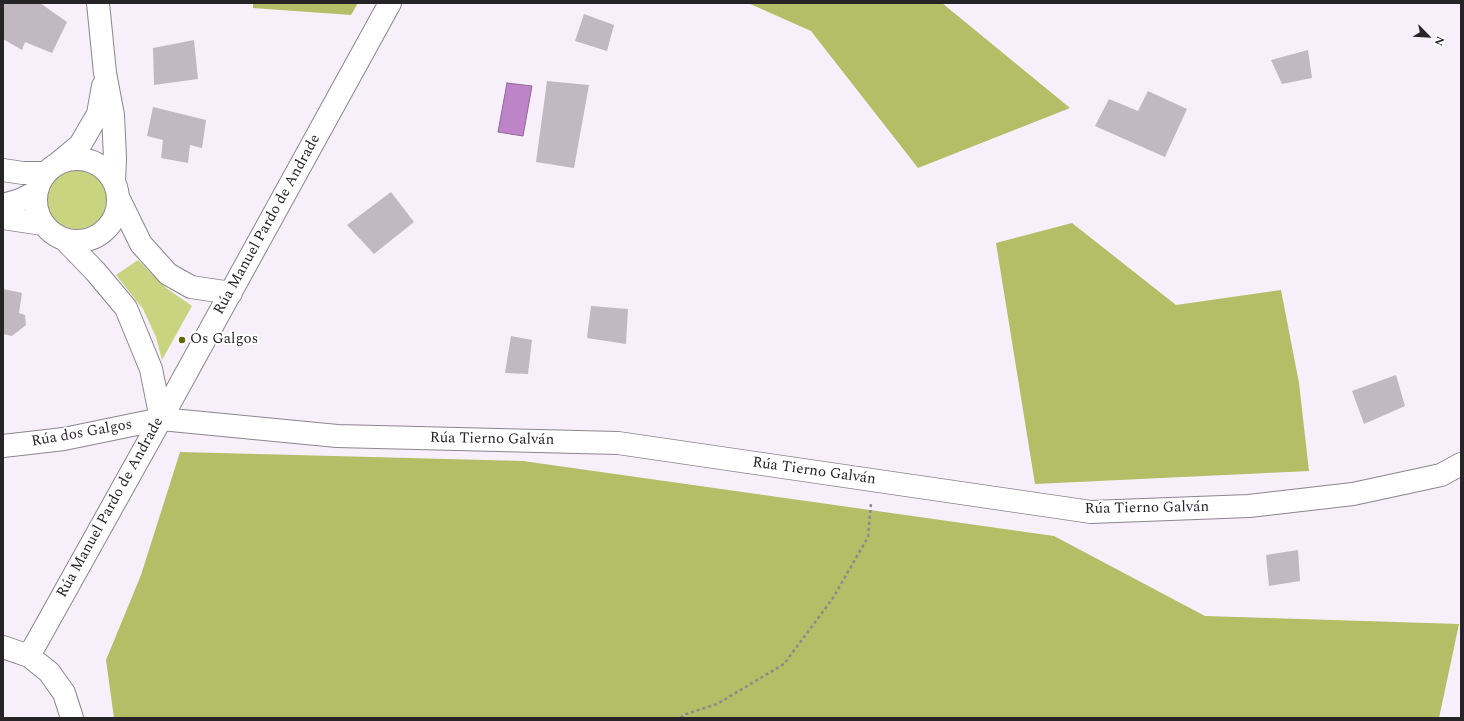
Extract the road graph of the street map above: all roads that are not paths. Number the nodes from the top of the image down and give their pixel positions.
1 (98, 3) edge
2 (390, 3) edge
3 (105, 73) junction
4 (3, 170) edge
5 (46, 176) junction
6 (116, 190) junction
7 (3, 205) edge
8 (3, 218) edge
9 (43, 224) junction
10 (64, 239) junction
11 (231, 293) junction
12 (162, 419) junction
13 (3, 446) edge
14 (1461, 464) edge
15 (3, 647) edge
16 (29, 656) junction
17 (72, 718) edge

1 - 3 street
2 - 11 street, Rúa Manuel Pardo de Andrade
3 - 5 street
3 - 6 street
4 - 5 street
5 - 6 street
5 - 7 street
5 - 9 street
6 - 10 street
6 - 11 street
8 - 9 street
9 - 10 street
10 - 12 street
11 - 12 street, Rúa Manuel Pardo de Andrade
12 - 13 street, Rúa dos Galgos
12 - 14 street, Rúa Tierno Galván
12 - 16 street, Rúa Manuel Pardo de Andrade
15 - 16 street
16 - 17 street

